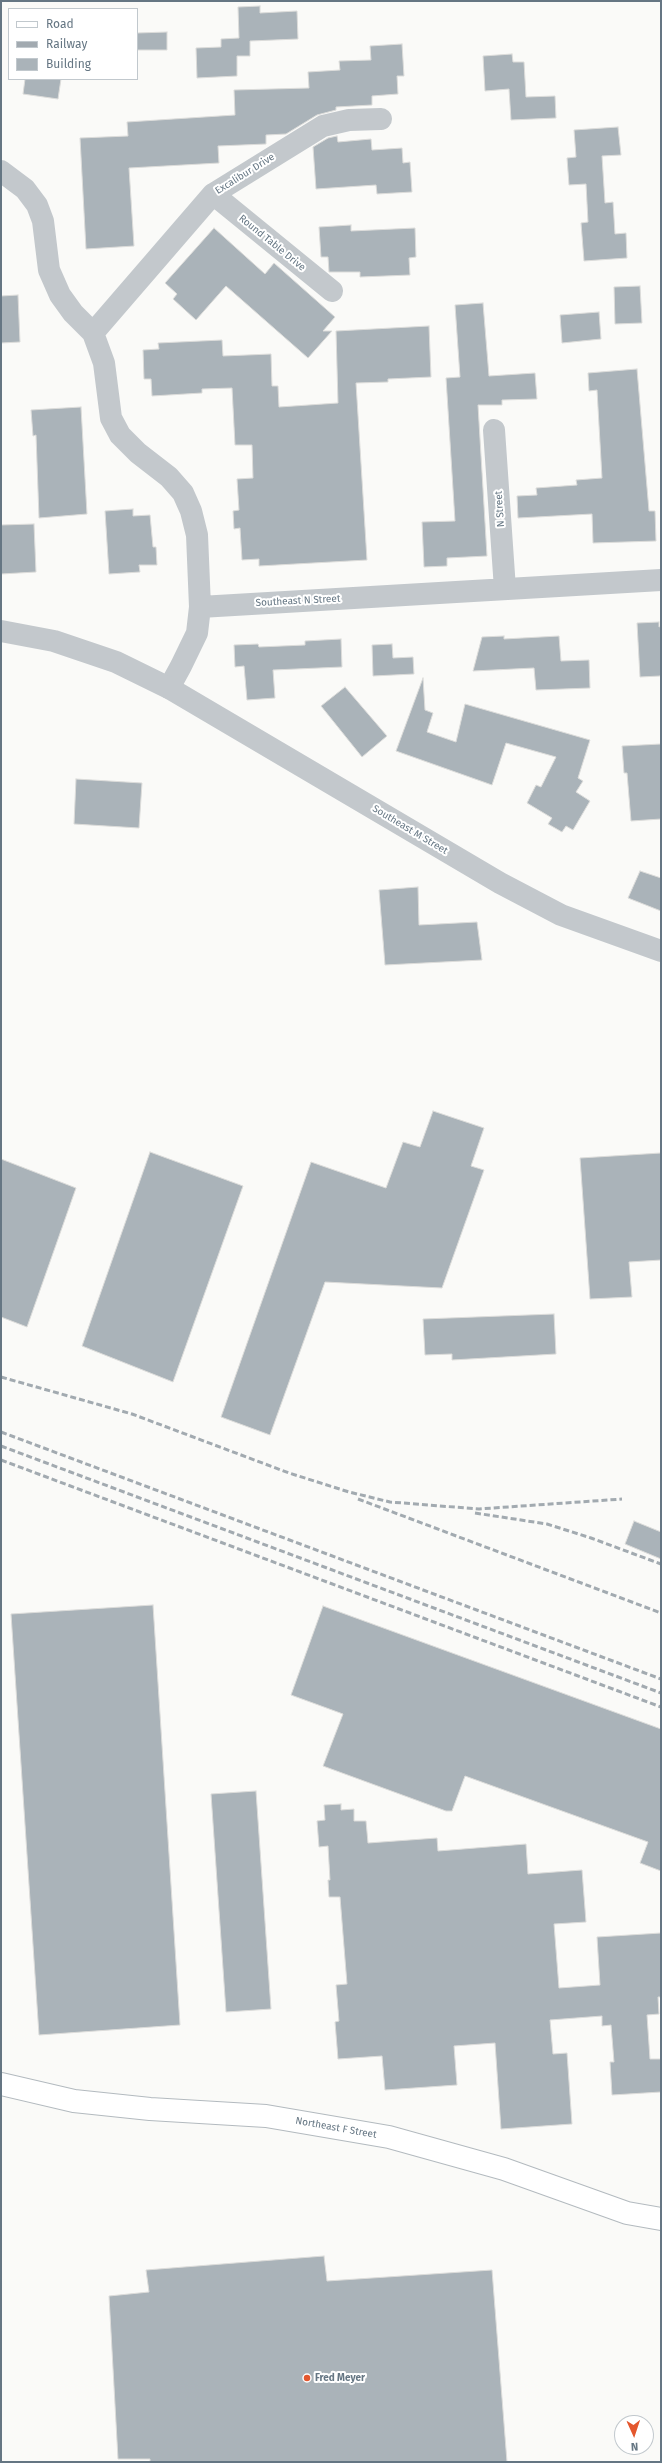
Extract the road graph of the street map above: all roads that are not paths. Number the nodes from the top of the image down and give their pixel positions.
1 (381, 119) dead end
2 (1, 171) edge
3 (213, 194) junction
4 (332, 291) dead end
5 (93, 333) junction
6 (494, 430) dead end
7 (661, 580) edge
8 (505, 589) junction
9 (200, 607) junction
10 (1, 631) edge
11 (168, 688) junction
12 (661, 951) edge
13 (1, 2084) edge
14 (661, 2219) edge

1 - 3 street, Excalibur Drive
2 - 5 street
3 - 4 street, Round Table Drive
3 - 5 street, Excalibur Drive
5 - 9 street
6 - 8 street, N Street
7 - 8 street, Southeast N Street
8 - 9 street, Southeast N Street
9 - 11 street
10 - 11 street
11 - 12 street, Southeast M Street
13 - 14 main road, Northeast F Street

